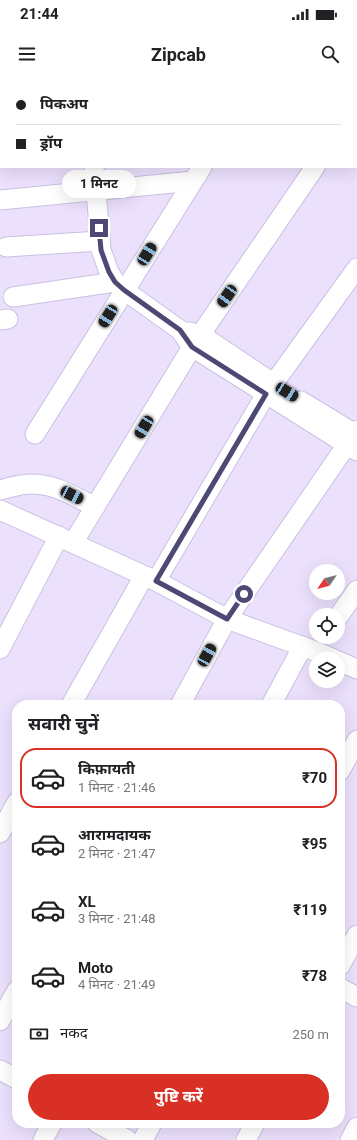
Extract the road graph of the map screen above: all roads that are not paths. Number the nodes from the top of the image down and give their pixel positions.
1 (94, 168) edge
2 (314, 168) edge
3 (198, 174) edge
4 (96, 191) junction
5 (0, 200) edge
6 (100, 241) junction
7 (6, 247) dead end
8 (357, 268) edge
9 (119, 286) junction
10 (13, 298) dead end
11 (197, 341) junction
12 (270, 389) junction
13 (35, 434) dead end
14 (354, 439) edge
15 (0, 490) edge
16 (95, 507) junction
17 (0, 510) edge
18 (66, 540) junction
19 (150, 579) junction
20 (357, 590) edge
21 (344, 608) edge
22 (227, 619) junction
23 (314, 645) edge
24 (0, 649) edge
25 (324, 652) edge
26 (345, 664) edge
27 (357, 669) edge
28 (75, 700) edge
29 (183, 700) edge
30 (275, 700) edge
31 (357, 740) edge
32 (345, 762) edge
33 (11, 809) edge
34 (0, 833) edge
35 (357, 935) edge
36 (345, 957) edge
37 (345, 991) edge
38 (357, 997) edge
39 (12, 999) edge
40 (0, 1021) edge
41 (0, 1070) edge
42 (12, 1076) edge
43 (357, 1127) edge
44 (49, 1128) edge
45 (106, 1128) edge
46 (149, 1128) edge
47 (252, 1128) edge
48 (43, 1140) edge
49 (128, 1140) edge
50 (143, 1140) edge
51 (246, 1140) edge
52 (350, 1140) edge

1 - 4 street
2 - 11 street
3 - 4 street
3 - 9 street
4 - 5 street
4 - 6 street
6 - 7 street
6 - 9 street
8 - 12 street
9 - 10 street
9 - 11 street
9 - 13 street
11 - 12 street
11 - 16 street
12 - 14 street
12 - 19 street
14 - 22 street
15 - 16 street
16 - 18 street
17 - 18 street
18 - 19 street
18 - 24 street
19 - 22 street
19 - 28 street
20 - 21 street
22 - 23 street
22 - 29 street
23 - 25 street
23 - 30 street
26 - 27 street
31 - 32 street
33 - 34 street
35 - 36 street
37 - 38 street
39 - 40 street
41 - 42 street
43 - 52 street
44 - 48 street
45 - 49 street
46 - 50 street
47 - 51 street

